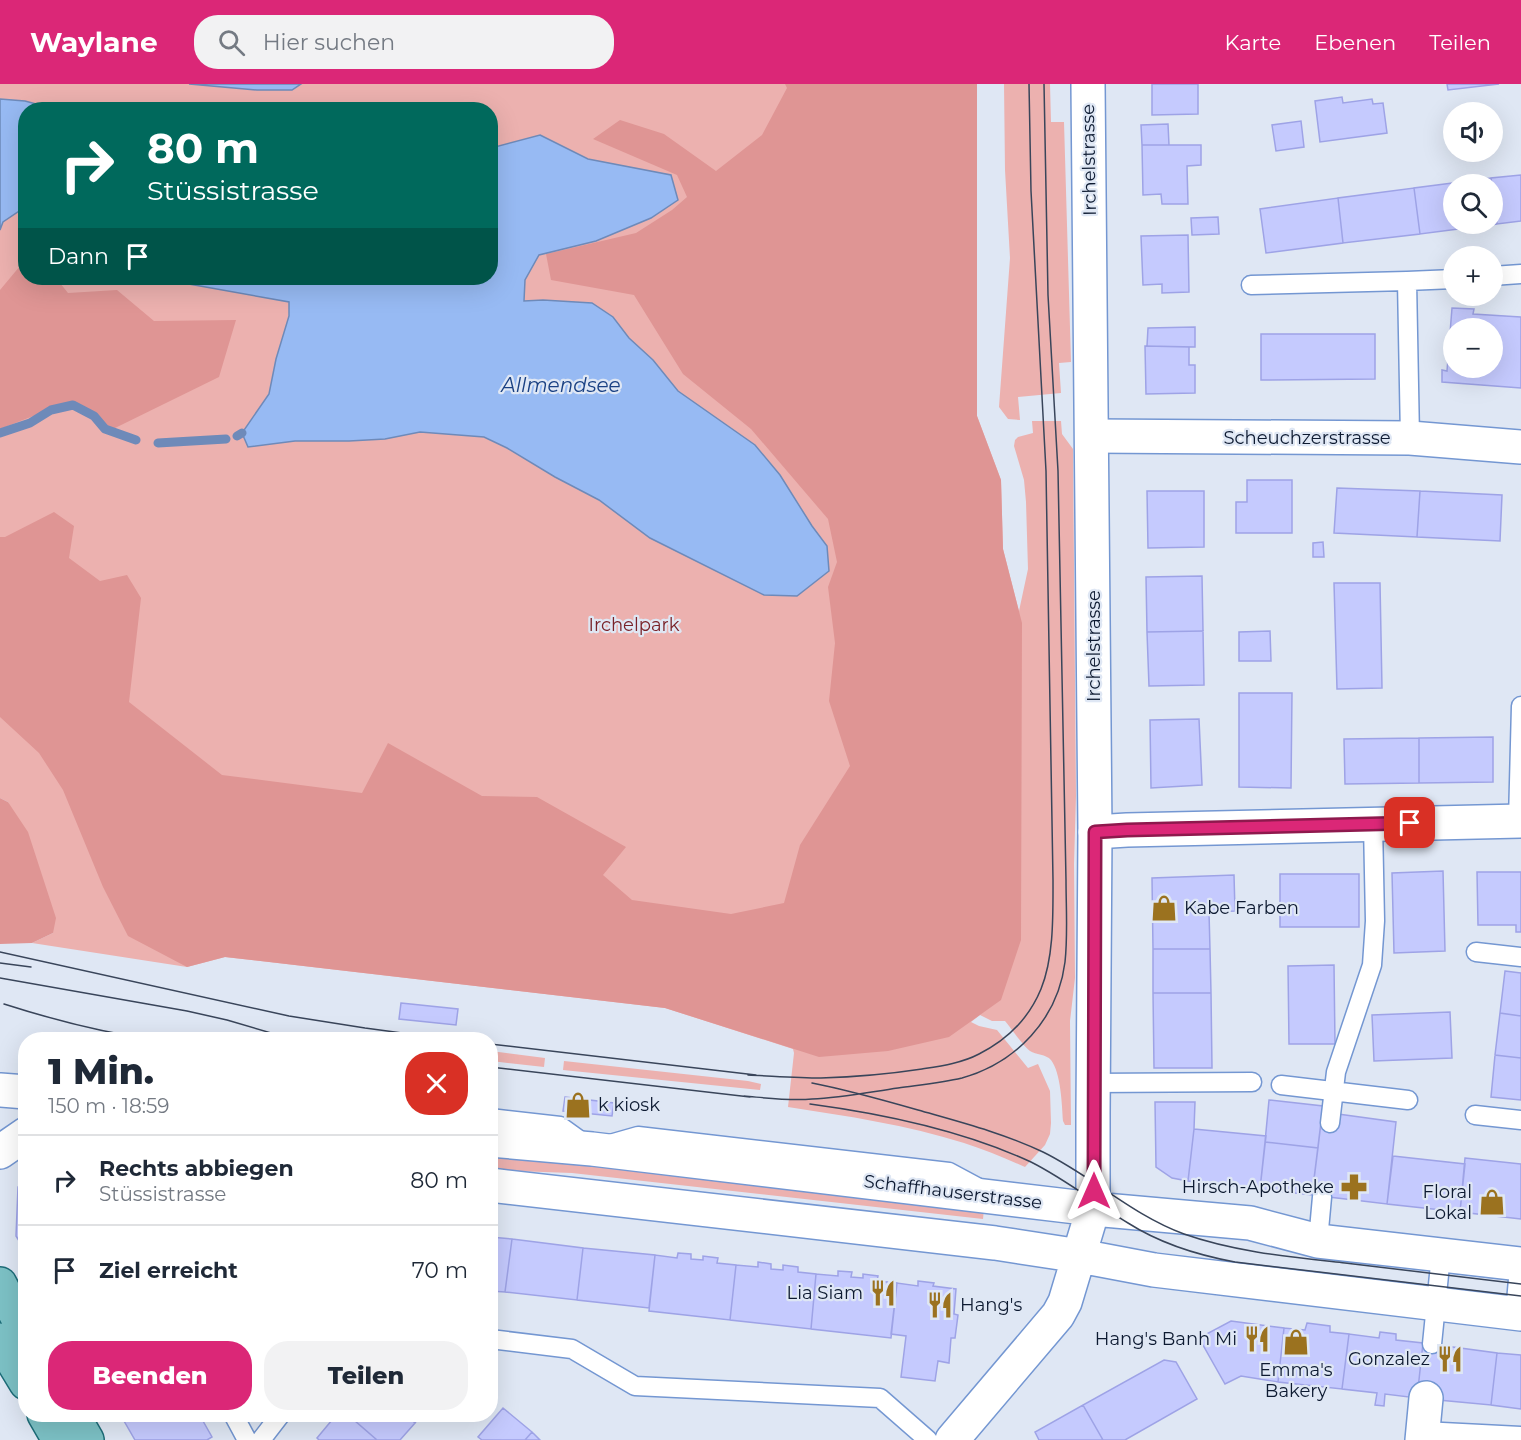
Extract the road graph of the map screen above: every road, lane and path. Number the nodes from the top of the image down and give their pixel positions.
1 (1088, 84) edge
2 (1521, 274) edge
3 (1503, 275) edge
4 (1443, 279) edge
5 (1407, 281) junction
6 (1251, 285) dead end
7 (1092, 436) junction
8 (1410, 438) junction
9 (1521, 447) edge
10 (1521, 706) edge
11 (1520, 821) edge
12 (1373, 824) junction
13 (1095, 832) junction
14 (1476, 952) dead end
15 (1521, 957) edge
16 (1252, 1082) dead end
17 (1093, 1083) junction
18 (1281, 1085) dead end
19 (0, 1090) edge
20 (18, 1091) edge
21 (1334, 1091) junction
22 (1408, 1100) dead end
23 (1475, 1115) dead end
24 (498, 1119) edge
25 (1521, 1120) edge
26 (1330, 1123) dead end
27 (0, 1128) edge
28 (18, 1131) edge
29 (18, 1138) edge
30 (498, 1141) edge
31 (592, 1149) junction
32 (0, 1152) edge
33 (498, 1186) edge
34 (1322, 1197) dead end
35 (1094, 1209) junction
36 (1318, 1241) junction
37 (1442, 1255) junction
38 (1080, 1256) junction
39 (1521, 1260) edge
40 (0, 1284) edge
41 (1436, 1303) junction
42 (1518, 1313) edge
43 (18, 1319) edge
44 (0, 1340) edge
45 (498, 1340) edge
46 (1432, 1344) dead end
47 (18, 1370) edge
48 (1426, 1398) dead end
49 (48, 1422) edge
50 (77, 1422) edge
51 (237, 1422) edge
52 (275, 1422) edge
53 (1422, 1436) edge
54 (1521, 1437) edge
55 (58, 1440) edge
56 (87, 1440) edge
57 (247, 1440) edge
58 (261, 1440) edge
59 (928, 1440) edge
60 (952, 1440) edge

1 - 7 street, Irchelstrasse
2 - 3 lane
4 - 5 lane
5 - 6 lane
5 - 8 lane
7 - 8 street, Scheuchzerstrasse
7 - 13 street, Irchelstrasse
8 - 9 street, Scheuchzerstrasse
10 - 11 lane
11 - 12 street
12 - 13 street
12 - 21 lane
13 - 17 street, Irchelstrasse
14 - 15 lane
16 - 17 lane
17 - 35 street, Irchelstrasse
18 - 21 lane
19 - 20 street
21 - 22 lane
21 - 26 lane
23 - 25 lane
24 - 31 lane
27 - 28 street
29 - 32 street
30 - 31 street, Schaffhauserstrasse
31 - 35 street, Schaffhauserstrasse
33 - 38 street
34 - 36 lane
35 - 36 street, Schaffhauserstrasse
35 - 38 street, Irchelstrasse
36 - 37 street, Schaffhauserstrasse
37 - 39 street, Schaffhauserstrasse
37 - 41 lane
38 - 41 street
38 - 60 street, Irchelstrasse
39 - 42 lane
40 - 43 main road
41 - 42 street
41 - 46 lane
44 - 47 main road
45 - 59 lane
48 - 53 street
49 - 55 main road
50 - 56 main road
51 - 57 lane
52 - 58 lane
53 - 54 lane

